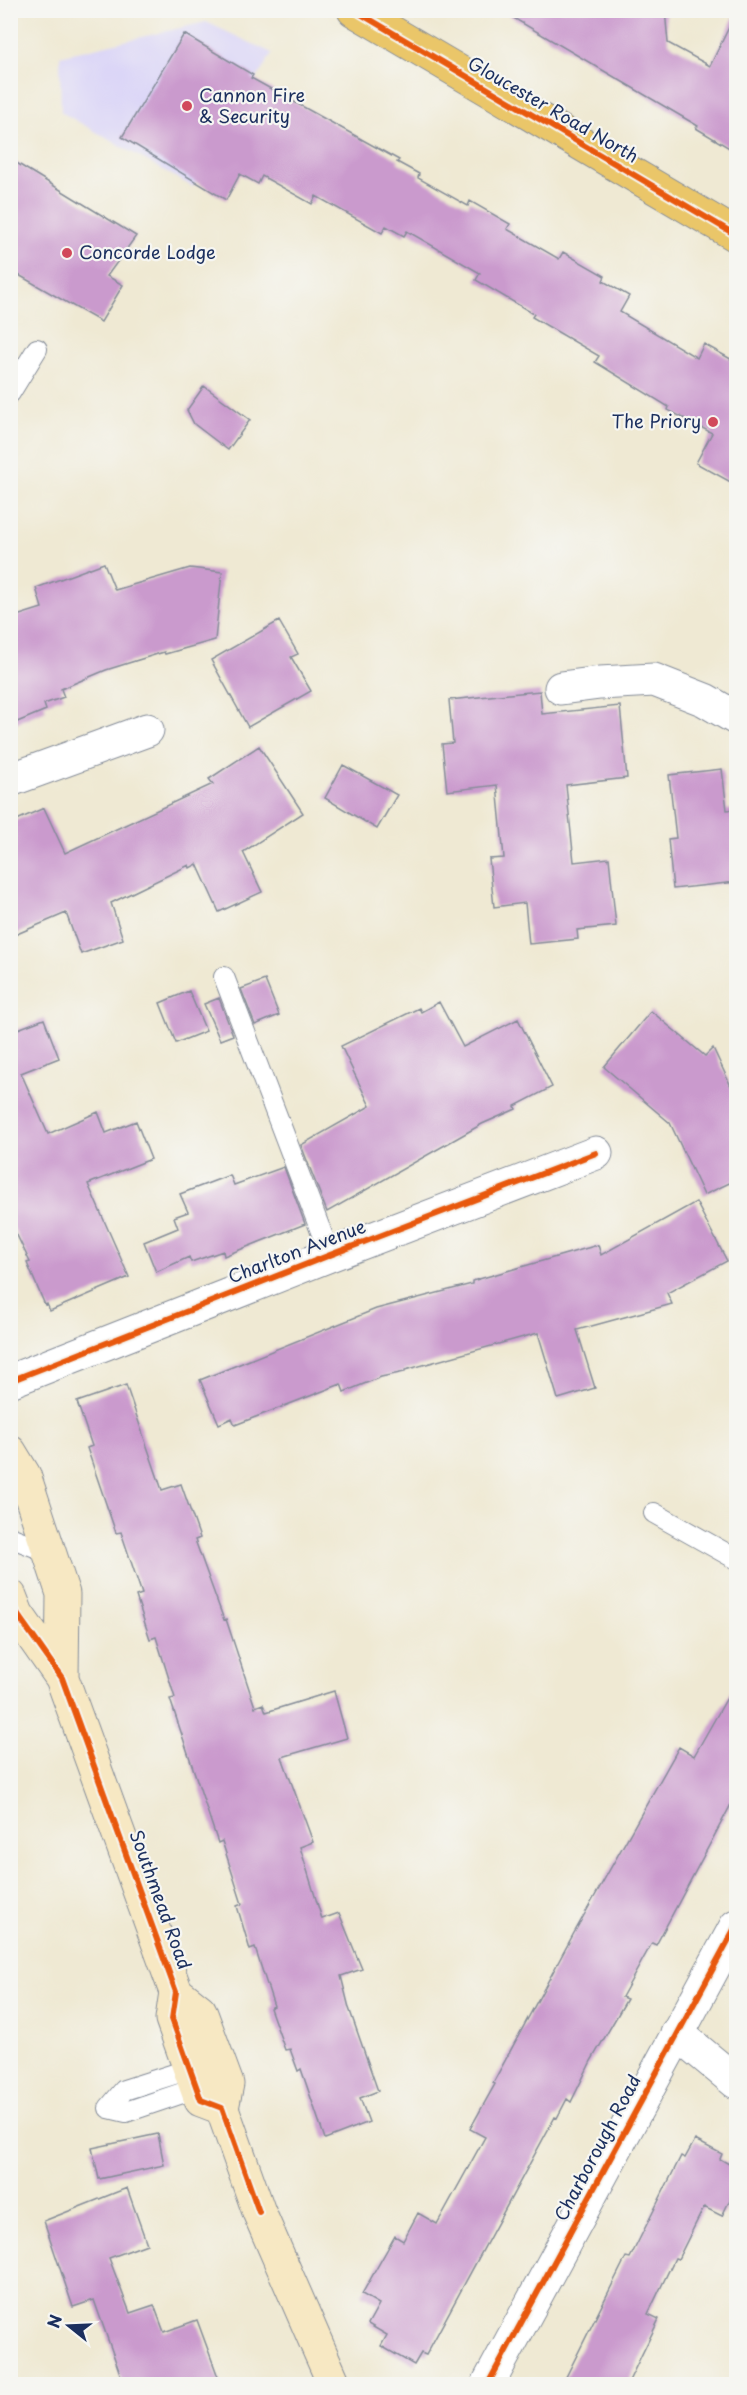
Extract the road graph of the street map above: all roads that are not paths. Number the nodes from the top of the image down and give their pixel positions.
1 (354, 10) edge
2 (736, 235) edge
3 (37, 349) dead end
4 (10, 393) edge
5 (561, 688) dead end
6 (736, 718) edge
7 (147, 730) dead end
8 (10, 780) edge
9 (224, 977) dead end
10 (596, 1153) dead end
11 (330, 1255) junction
12 (10, 1381) edge
13 (10, 1452) edge
14 (654, 1513) dead end
15 (10, 1537) edge
16 (48, 1552) junction
17 (736, 1559) edge
18 (10, 1596) edge
19 (62, 1678) junction
20 (736, 1926) edge
21 (176, 1992) junction
22 (677, 2032) junction
23 (736, 2082) edge
24 (203, 2088) junction
25 (334, 2385) edge
26 (488, 2385) edge

1 - 2 main road, Gloucester Road North
3 - 4 lane
5 - 6 street
7 - 8 street
9 - 11 lane
10 - 11 street, Charlton Avenue
11 - 12 street, Charlton Avenue
13 - 16 main road, Southmead Road
14 - 17 lane
15 - 16 lane
16 - 19 main road, Southmead Road
18 - 19 main road, Southmead Road
19 - 21 main road, Southmead Road
20 - 22 street, Charborough Road
21 - 24 main road, Southmead Road
21 - 24 main road, Southmead Road
22 - 23 street
22 - 26 street, Charborough Road
24 - 25 main road, Southmead Road

